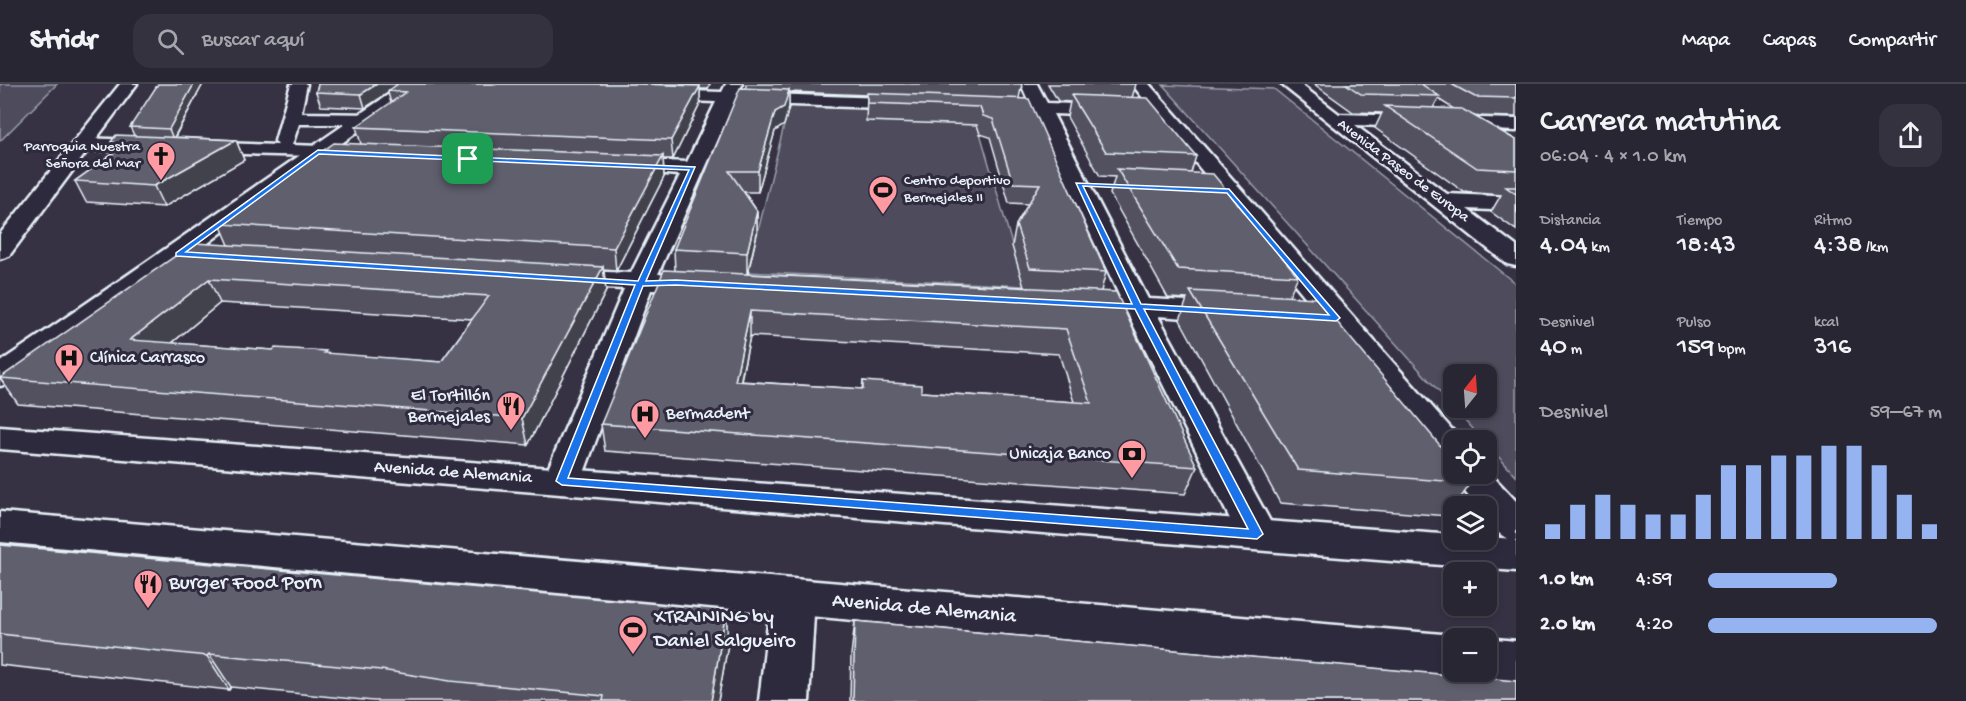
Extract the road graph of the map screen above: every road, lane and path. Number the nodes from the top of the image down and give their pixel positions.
1 (129, 84) edge
2 (299, 84) edge
3 (1140, 84) edge
4 (1289, 84) edge
5 (413, 85) edge
6 (435, 87) edge
7 (731, 91) edge
8 (634, 94) edge
9 (1035, 96) edge
10 (1425, 101) edge
11 (925, 104) edge
12 (971, 106) edge
13 (1164, 113) junction
14 (366, 118) junction
15 (290, 119) junction
16 (1335, 119) junction
17 (1461, 123) junction
18 (1516, 125) edge
19 (82, 144) junction
20 (1498, 145) edge
21 (283, 151) junction
22 (318, 152) junction
23 (364, 154) edge
24 (599, 165) edge
25 (693, 169) junction
26 (1442, 201) junction
27 (1516, 204) edge
28 (0, 251) edge
29 (178, 254) junction
30 (214, 256) edge
31 (1516, 258) edge
32 (534, 277) edge
33 (640, 283) junction
34 (734, 285) edge
35 (1054, 302) edge
36 (1138, 306) junction
37 (1254, 313) edge
38 (1301, 316) edge
39 (1336, 318) junction
40 (0, 376) edge
41 (0, 438) edge
42 (1443, 442) edge
43 (562, 481) junction
44 (1479, 484) edge
45 (0, 527) edge
46 (1516, 528) edge
47 (1257, 534) junction
48 (1516, 555) edge
49 (793, 598) junction
50 (1443, 654) edge
51 (1497, 659) edge
52 (1516, 661) edge
53 (784, 701) edge

1 - 19 street
2 - 15 street
3 - 13 street
4 - 16 street, Avenida Paseo de Europa
5 - 6 street
5 - 14 street
7 - 8 street
7 - 11 street
7 - 25 street
9 - 12 street
9 - 13 street
9 - 36 street
10 - 17 street
13 - 39 street
14 - 15 street
14 - 22 street
15 - 21 street
16 - 17 street
16 - 26 street, Avenida Paseo de Europa
17 - 18 street
17 - 20 street
19 - 21 street
19 - 28 street
21 - 22 street
22 - 23 street
22 - 29 street
24 - 25 street
25 - 33 street
26 - 27 street
26 - 31 street, Avenida Paseo de Europa
29 - 30 street
29 - 40 street
32 - 33 street
33 - 34 street
33 - 43 street
35 - 36 street
36 - 37 street
36 - 47 street
38 - 39 street
39 - 42 street
41 - 43 street, Avenida de Alemania
43 - 47 street, Avenida de Alemania
44 - 46 street
45 - 49 street, Avenida de Alemania
47 - 48 street, Avenida de Alemania
49 - 50 street, Avenida de Alemania
49 - 53 street
51 - 52 street

